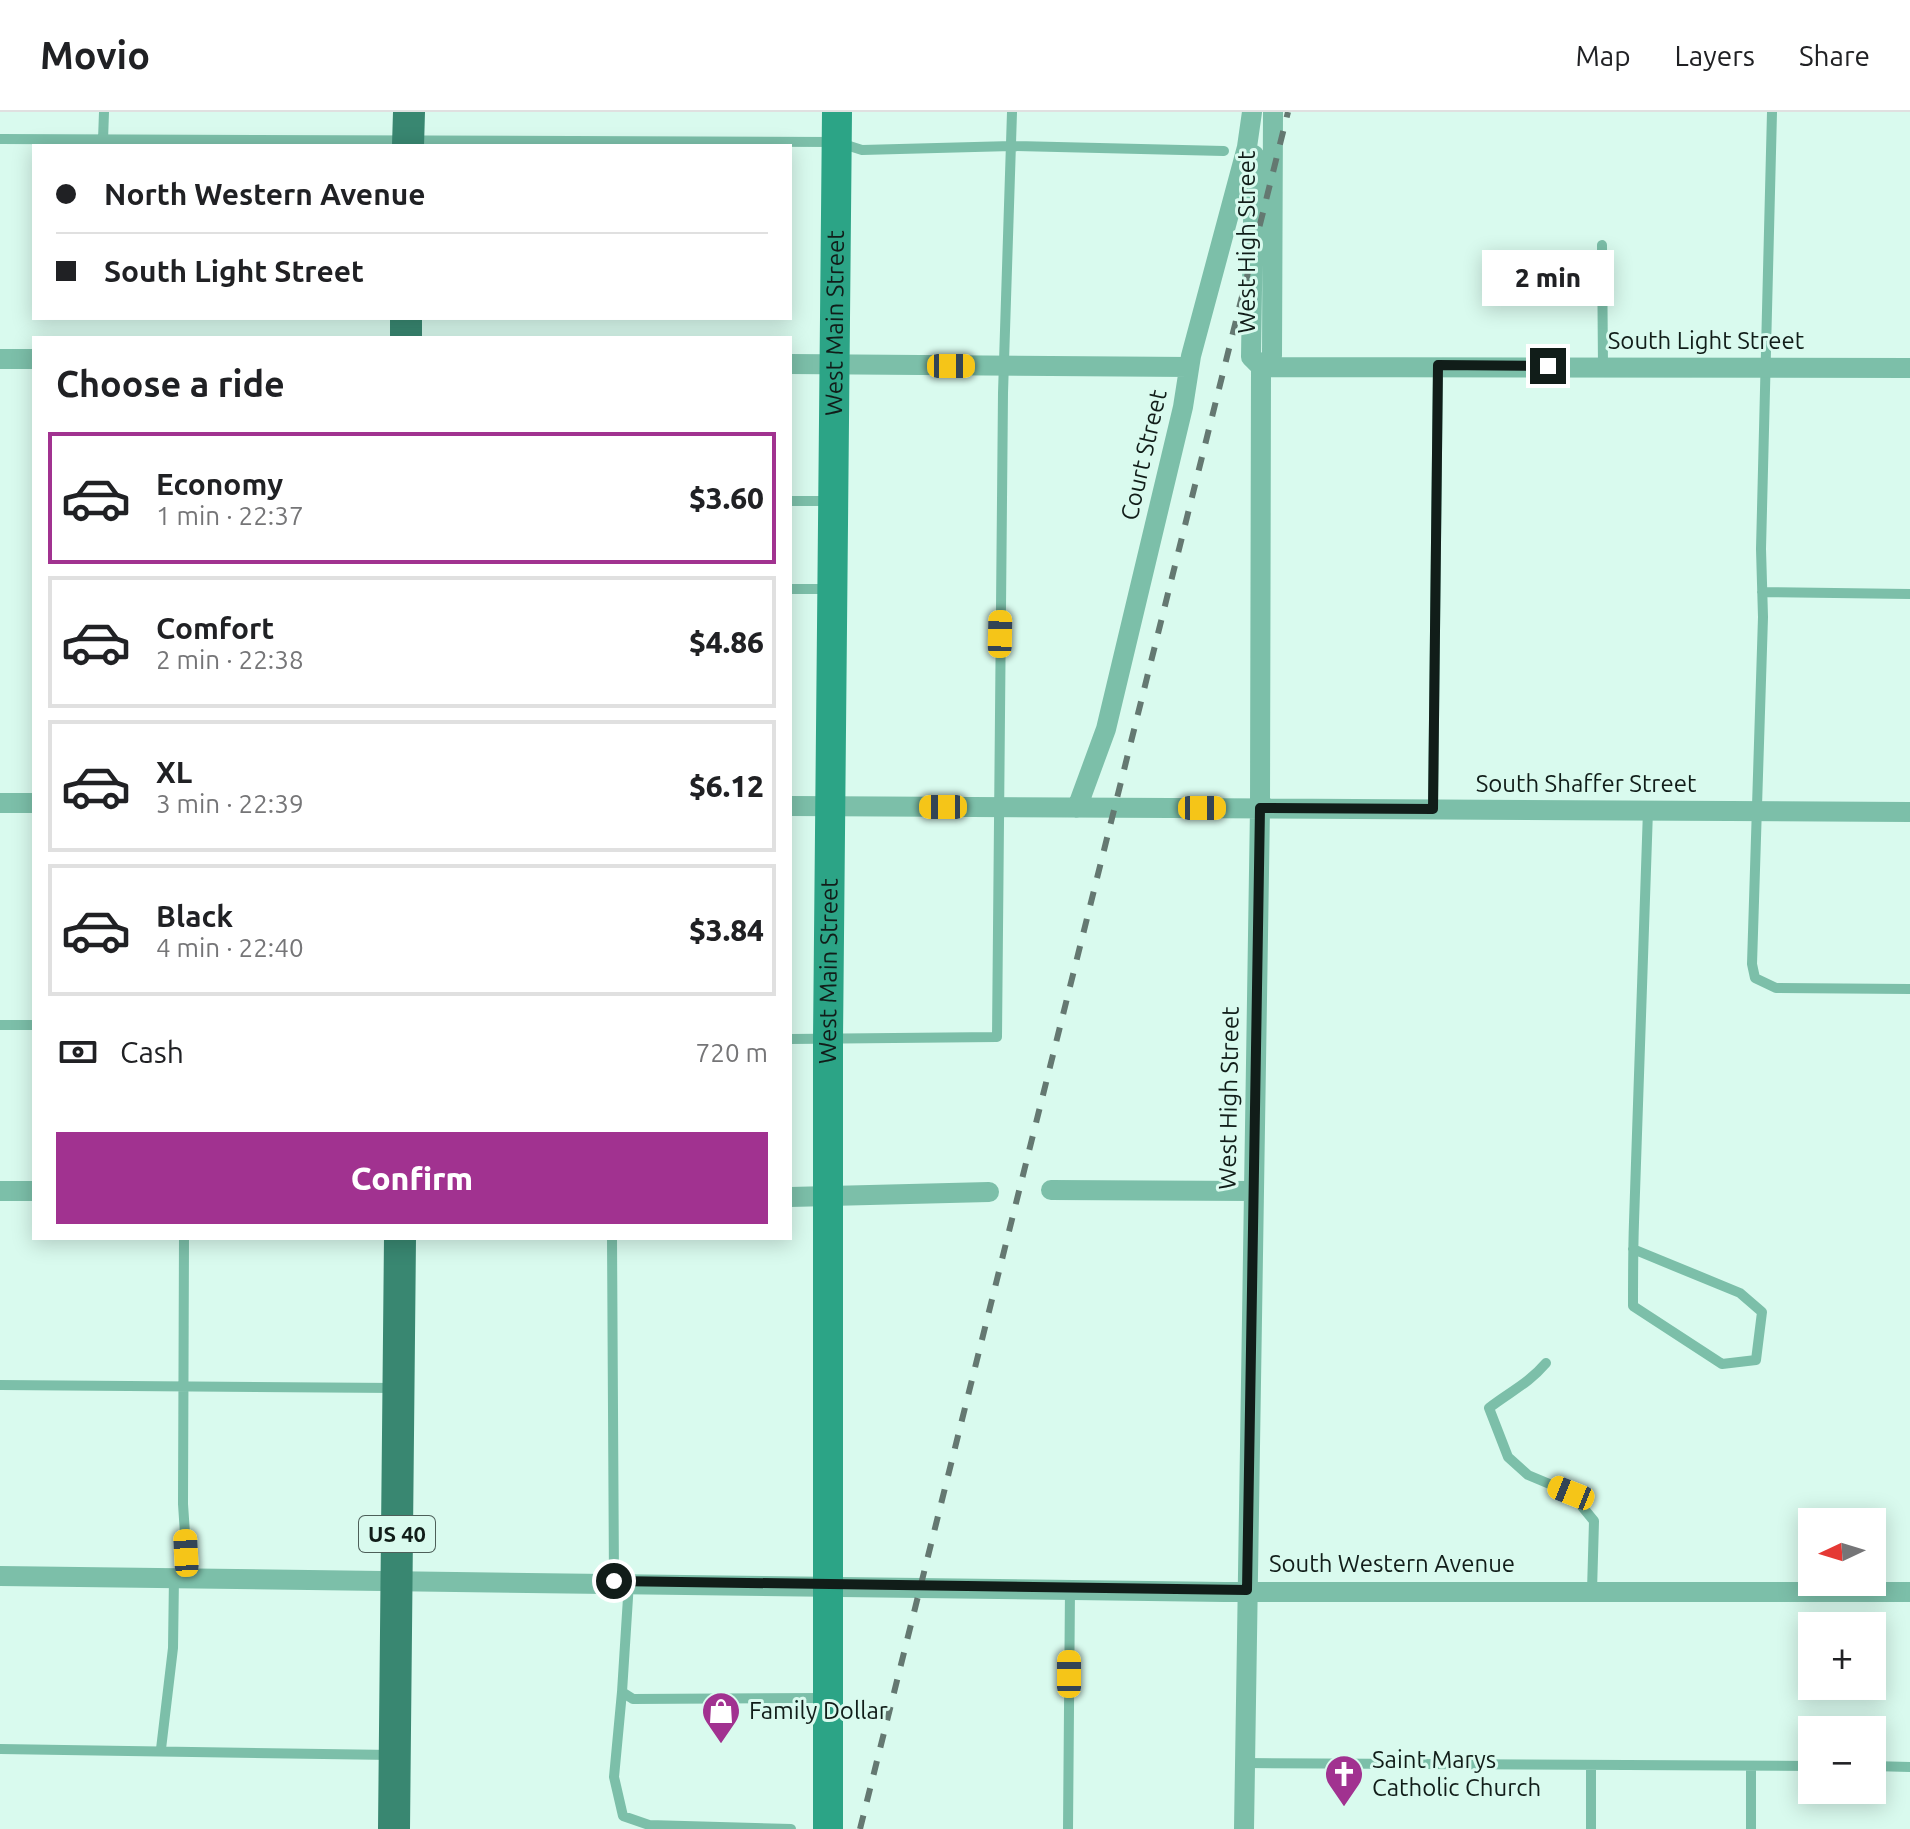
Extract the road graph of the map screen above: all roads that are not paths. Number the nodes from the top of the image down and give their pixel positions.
1 (104, 112) edge
2 (837, 112) edge
3 (1012, 112) edge
4 (1254, 112) edge
5 (1273, 112) edge
6 (1772, 112) edge
7 (409, 133) edge
8 (0, 139) edge
9 (103, 140) junction
10 (837, 142) junction
11 (1012, 146) junction
12 (1224, 151) dead end
13 (1602, 245) dead end
14 (0, 359) edge
15 (32, 359) edge
16 (792, 364) edge
17 (835, 365) junction
18 (1438, 365) junction
19 (1003, 366) junction
20 (1603, 366) junction
21 (1189, 367) junction
22 (1261, 367) junction
23 (1765, 367) junction
24 (1910, 368) edge
25 (792, 501) edge
26 (833, 501) junction
27 (792, 589) edge
28 (833, 589) junction
29 (1762, 592) junction
30 (1910, 594) edge
31 (0, 803) edge
32 (32, 803) edge
33 (792, 806) edge
34 (830, 806) junction
35 (998, 807) junction
36 (1077, 808) junction
37 (1260, 808) junction
38 (1433, 809) junction
39 (1648, 810) junction
40 (1755, 811) junction
41 (1910, 812) edge
42 (1910, 989) edge
43 (0, 1025) edge
44 (32, 1025) edge
45 (792, 1039) edge
46 (828, 1039) junction
47 (1051, 1190) dead end
48 (0, 1191) edge
49 (32, 1191) edge
50 (1254, 1191) junction
51 (989, 1192) dead end
52 (827, 1196) junction
53 (792, 1197) edge
54 (184, 1240) edge
55 (400, 1240) edge
56 (612, 1240) edge
57 (1633, 1249) junction
58 (1546, 1363) dead end
59 (0, 1385) edge
60 (182, 1385) junction
61 (398, 1388) junction
62 (0, 1576) edge
63 (181, 1578) junction
64 (397, 1579) junction
65 (622, 1581) junction
66 (826, 1585) junction
67 (1070, 1589) junction
68 (1247, 1590) junction
69 (1592, 1591) junction
70 (1910, 1592) edge
71 (622, 1692) junction
72 (827, 1698) junction
73 (0, 1749) edge
74 (161, 1749) junction
75 (394, 1755) junction
76 (1245, 1763) junction
77 (1591, 1765) junction
78 (1751, 1766) junction
79 (1798, 1766) edge
80 (1886, 1766) edge
81 (1910, 1767) edge
82 (394, 1829) edge
83 (791, 1829) edge
84 (828, 1829) edge
85 (1068, 1829) edge
86 (1244, 1829) edge
87 (1591, 1829) edge
88 (1751, 1829) edge

1 - 9 lane
2 - 10 street, West Main Street
3 - 11 lane
4 - 21 street, Court Street
4 - 22 street, West High Street
5 - 22 street, West High Street
6 - 23 lane
7 - 9 lane
7 - 10 lane
8 - 9 lane
10 - 11 lane
10 - 17 street, West Main Street
11 - 12 lane
11 - 19 lane
13 - 20 lane
14 - 15 street
16 - 17 street
17 - 19 street
17 - 26 street, West Main Street
18 - 20 street, South Light Street
18 - 22 street, South Light Street
18 - 38 lane
19 - 21 street
19 - 35 lane
20 - 23 street, South Light Street
21 - 36 street, Court Street
22 - 37 street, West High Street
23 - 24 street, South Light Street
23 - 29 lane
25 - 26 lane
26 - 28 street, West Main Street
27 - 28 lane
28 - 34 street, West Main Street
29 - 30 lane
29 - 40 lane
31 - 32 street
33 - 34 street, South Shaffer Street
34 - 35 street, South Shaffer Street
34 - 46 street, West Main Street
35 - 36 street, South Shaffer Street
35 - 46 lane
36 - 37 street, South Shaffer Street
37 - 38 street, South Shaffer Street
37 - 50 street, West High Street
38 - 39 street, South Shaffer Street
39 - 40 street, South Shaffer Street
39 - 57 lane
40 - 41 street, South Shaffer Street
40 - 42 lane
43 - 44 lane
45 - 46 lane
46 - 52 street, West Main Street
47 - 50 street
48 - 49 street
50 - 68 street, West High Street
51 - 52 street
52 - 53 street
52 - 66 street, West Main Street
54 - 60 lane
55 - 61 main road, US 40
56 - 65 lane
57 - 57 lane
58 - 69 lane
59 - 60 lane
60 - 61 lane
60 - 63 lane
61 - 64 main road, US 40
62 - 63 street, South Western Avenue
63 - 64 street, South Western Avenue
63 - 74 lane
64 - 65 street, South Western Avenue
64 - 75 main road, US 40
65 - 66 street, South Western Avenue
65 - 71 lane
66 - 67 street, South Western Avenue
66 - 72 street, West Main Street
67 - 68 street, South Western Avenue
67 - 85 lane
68 - 69 street, South Western Avenue
68 - 76 street, West High Street
69 - 70 street, South Western Avenue
71 - 72 lane
71 - 83 lane
72 - 84 street, West Main Street
73 - 74 lane
74 - 75 lane
75 - 82 main road, US 40
76 - 77 lane
76 - 86 street, West High Street
77 - 78 lane
77 - 87 lane
78 - 79 lane
78 - 88 lane
80 - 81 lane

